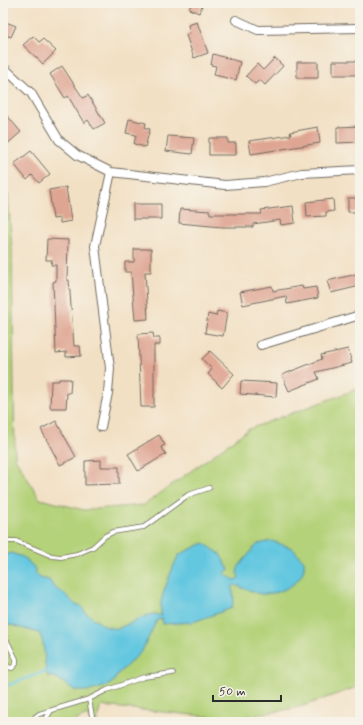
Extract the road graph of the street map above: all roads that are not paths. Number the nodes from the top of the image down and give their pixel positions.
1 (236, 20) dead end
2 (360, 28) edge
3 (3, 67) edge
4 (360, 170) edge
5 (111, 172) junction
6 (360, 315) edge
7 (261, 345) dead end
8 (100, 427) dead end
9 (209, 488) dead end
10 (3, 544) edge
11 (3, 632) edge
12 (3, 657) edge
13 (173, 673) dead end
14 (89, 699) junction
15 (51, 711) junction
16 (35, 722) edge
17 (41, 722) edge
18 (93, 722) edge

1 - 2 street
3 - 5 street
4 - 5 street
5 - 8 street
6 - 7 street
9 - 10 lane
11 - 12 lane
13 - 14 lane
14 - 15 lane
14 - 18 lane
15 - 16 lane
15 - 17 lane

